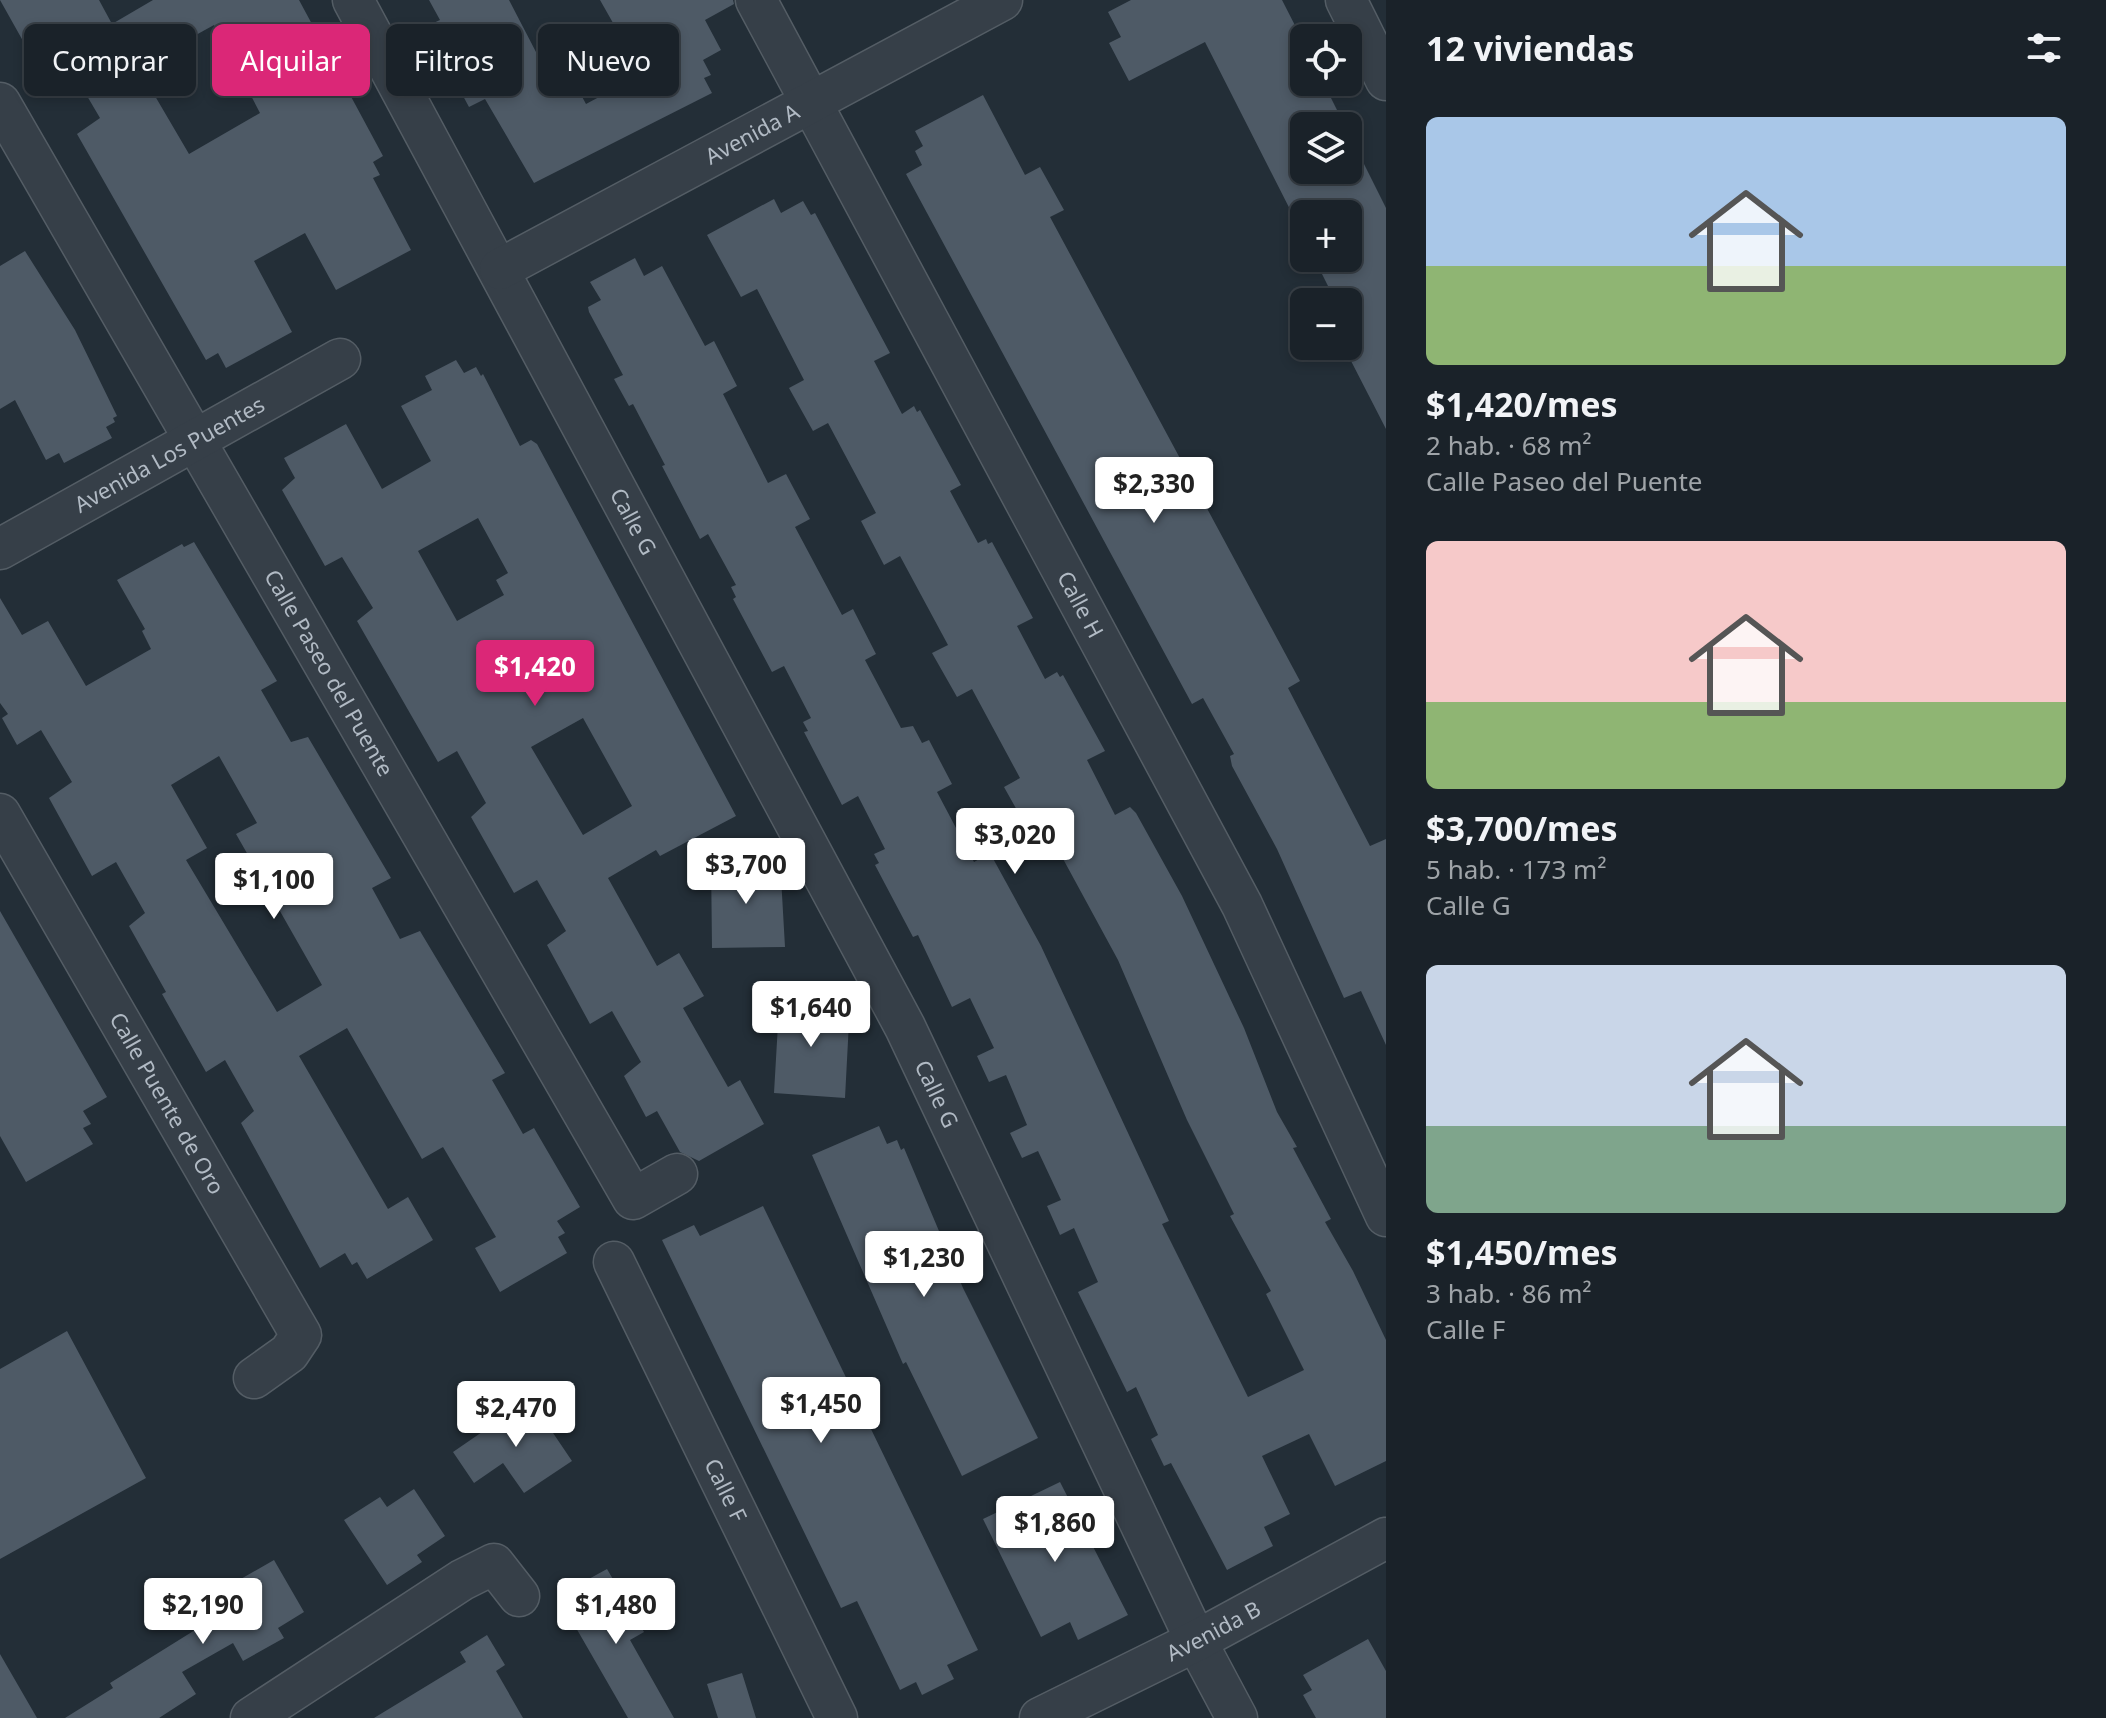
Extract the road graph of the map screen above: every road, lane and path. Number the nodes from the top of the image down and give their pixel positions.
1 (353, 0) edge
2 (756, 0) edge
3 (1002, 0) edge
4 (1346, 0) edge
5 (1381, 59) edge
6 (811, 102) junction
7 (0, 103) edge
8 (500, 269) junction
9 (340, 359) dead end
10 (194, 439) junction
11 (0, 549) edge
12 (0, 814) edge
13 (677, 1174) dead end
14 (1386, 1216) edge
15 (614, 1262) dead end
16 (254, 1378) dead end
17 (1386, 1538) edge
18 (519, 1596) dead end
19 (1196, 1641) junction
20 (251, 1718) edge
21 (837, 1718) edge
22 (1040, 1718) edge
23 (1237, 1718) edge

1 - 8 street, Calle G
2 - 6 street, Calle H
3 - 6 street, Avenida A
4 - 5 street
6 - 8 street, Avenida A
6 - 14 street, Calle H
7 - 10 street, Calle Paseo del Puente
8 - 19 street, Calle G
9 - 10 street, Avenida Los Puentes
10 - 11 street, Avenida Los Puentes
10 - 13 street, Calle Paseo del Puente
12 - 16 street, Calle Puente de Oro
15 - 21 street, Calle F
17 - 19 street, Avenida B
18 - 20 street
19 - 22 street, Avenida B
19 - 23 street, Calle G

